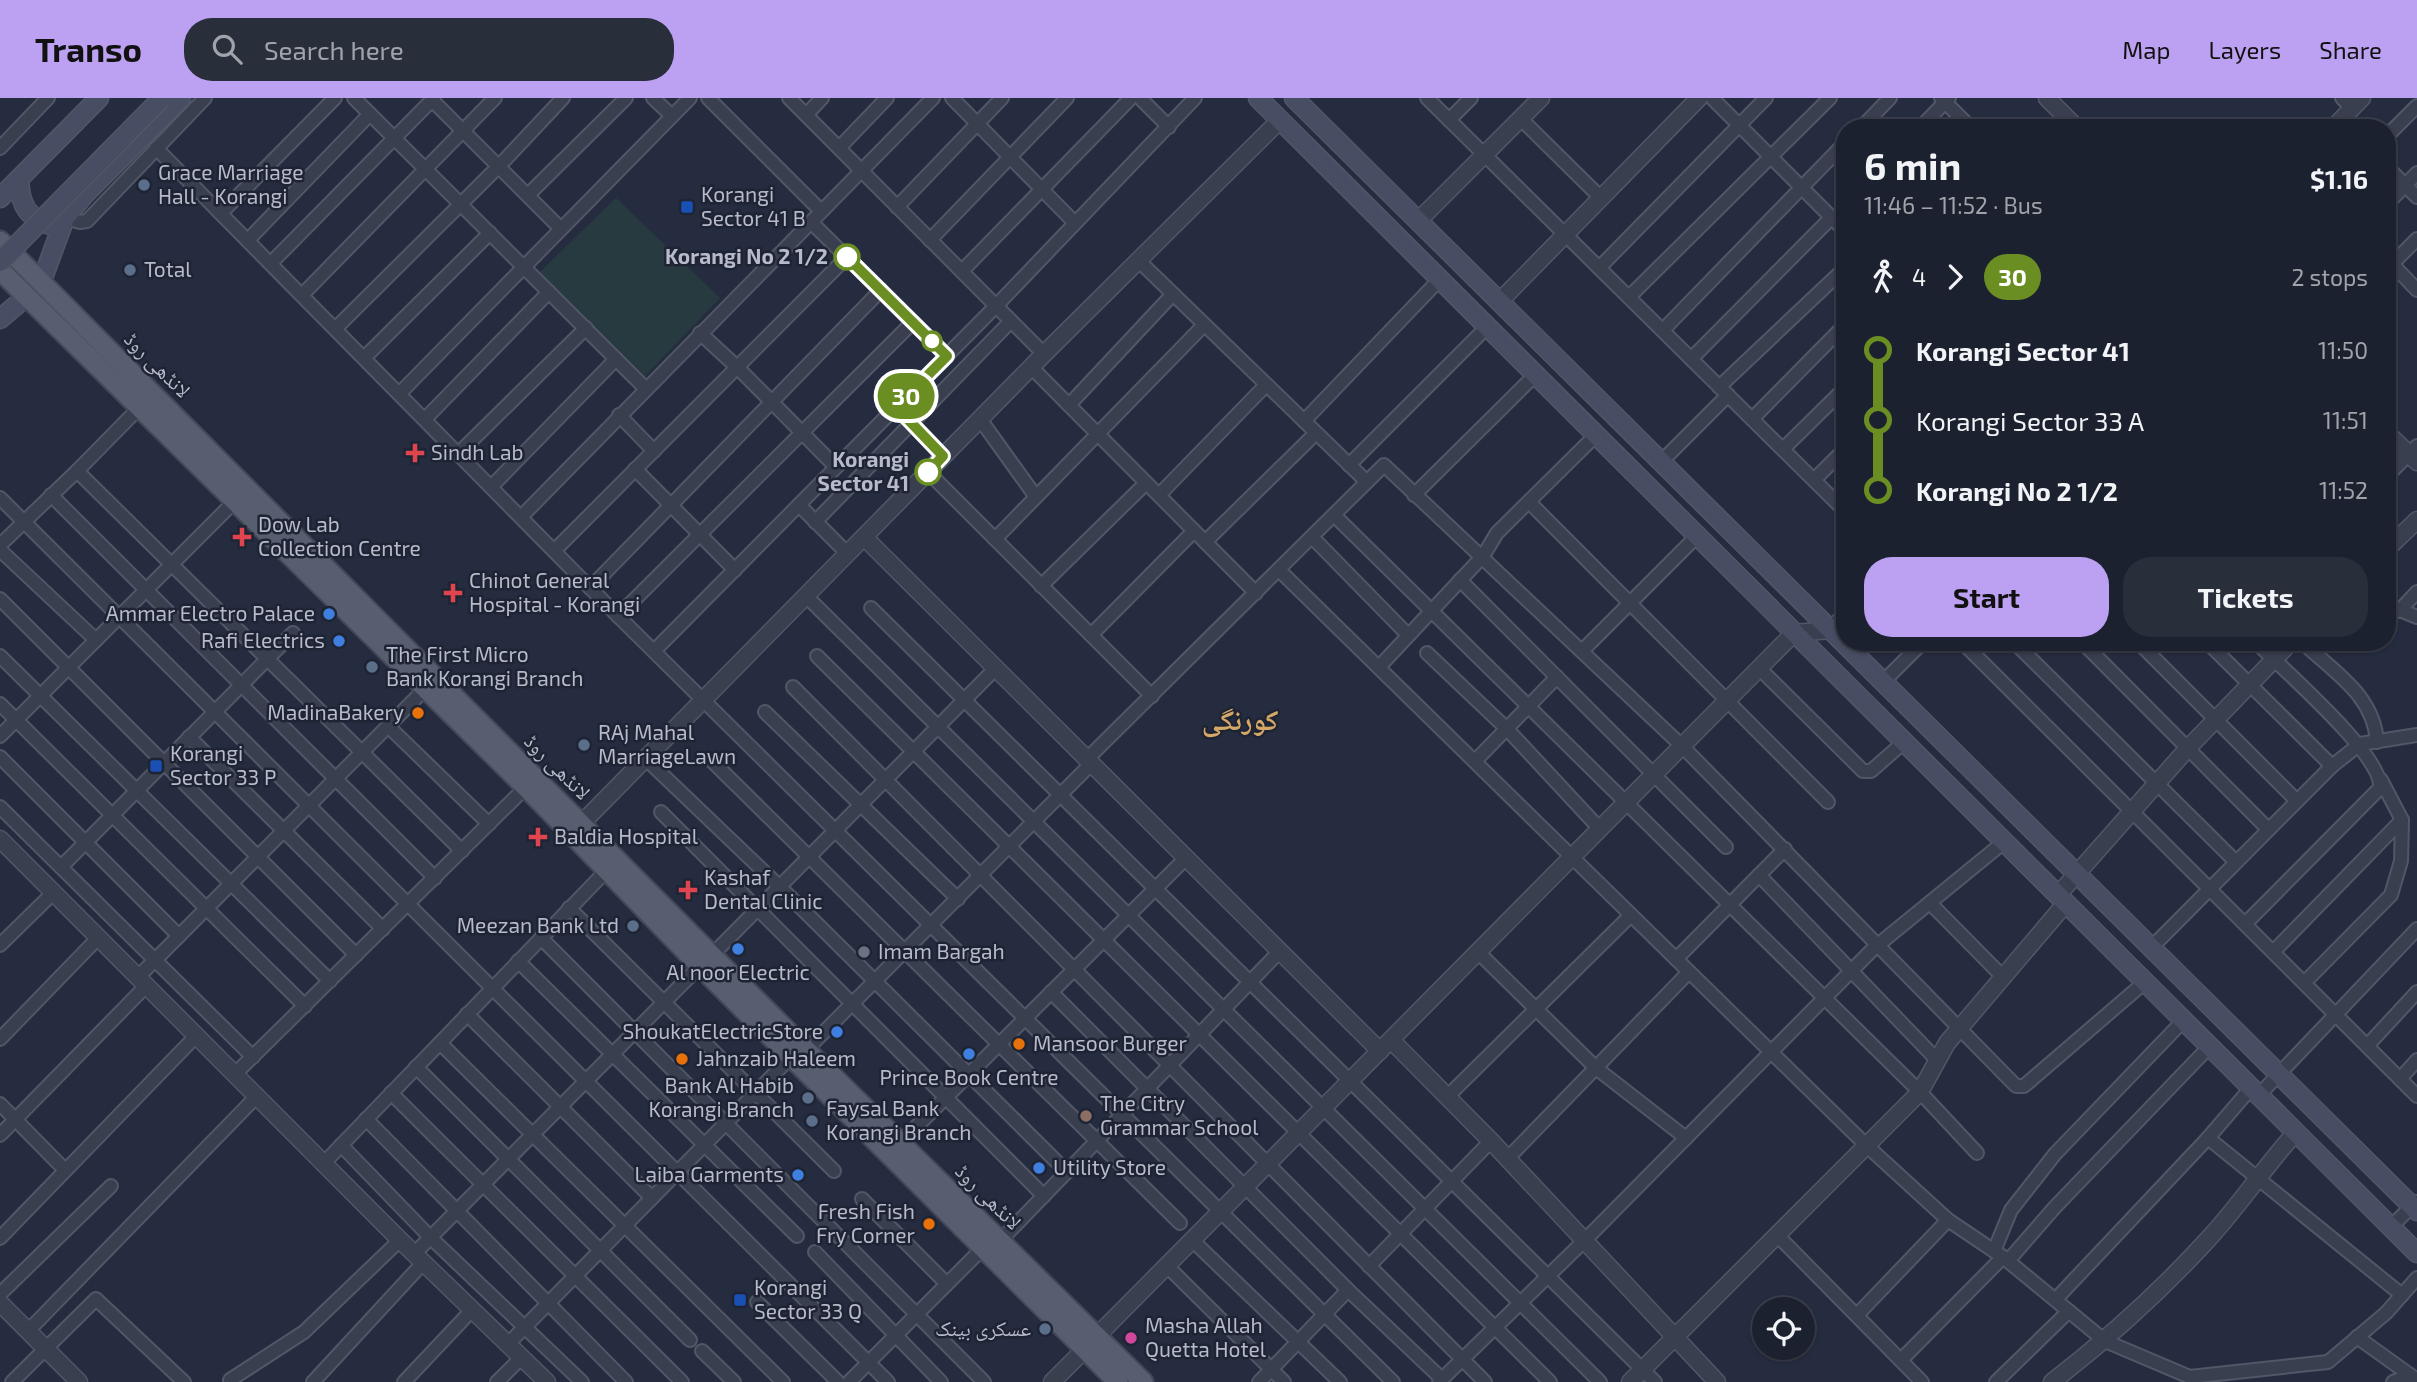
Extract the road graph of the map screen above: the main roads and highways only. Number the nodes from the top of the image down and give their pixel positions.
1 (99, 98) edge
2 (162, 98) edge
3 (181, 98) edge
4 (1258, 98) edge
5 (1294, 98) edge
6 (19, 178) junction
7 (0, 198) edge
8 (63, 223) junction
9 (0, 242) edge
10 (0, 262) edge
11 (0, 270) edge
12 (41, 283) junction
13 (26, 297) junction
14 (0, 318) edge
15 (1836, 635) edge
16 (1852, 651) edge
17 (706, 961) junction
18 (798, 1053) junction
19 (2415, 1206) edge
20 (992, 1245) junction
21 (2417, 1253) edge
22 (1091, 1343) junction
23 (1118, 1382) edge
24 (1143, 1382) edge

1 - 6 main road
2 - 10 main road, bridge
3 - 8 main road
4 - 21 main road
5 - 15 main road
6 - 7 main road
6 - 8 main road
8 - 12 main road
9 - 12 main road, لانڈھی روڈ
11 - 13 main road, لانڈھی روڈ
12 - 17 main road, لانڈھی روڈ
13 - 14 main road
13 - 17 main road, لانڈھی روڈ
16 - 19 main road
17 - 18 main road, لانڈھی روڈ
18 - 20 main road, لانڈھی روڈ
18 - 20 main road, لانڈھی روڈ
20 - 22 main road, لانڈھی روڈ
22 - 23 main road, لانڈھی روڈ
22 - 24 main road, لانڈھی روڈ

